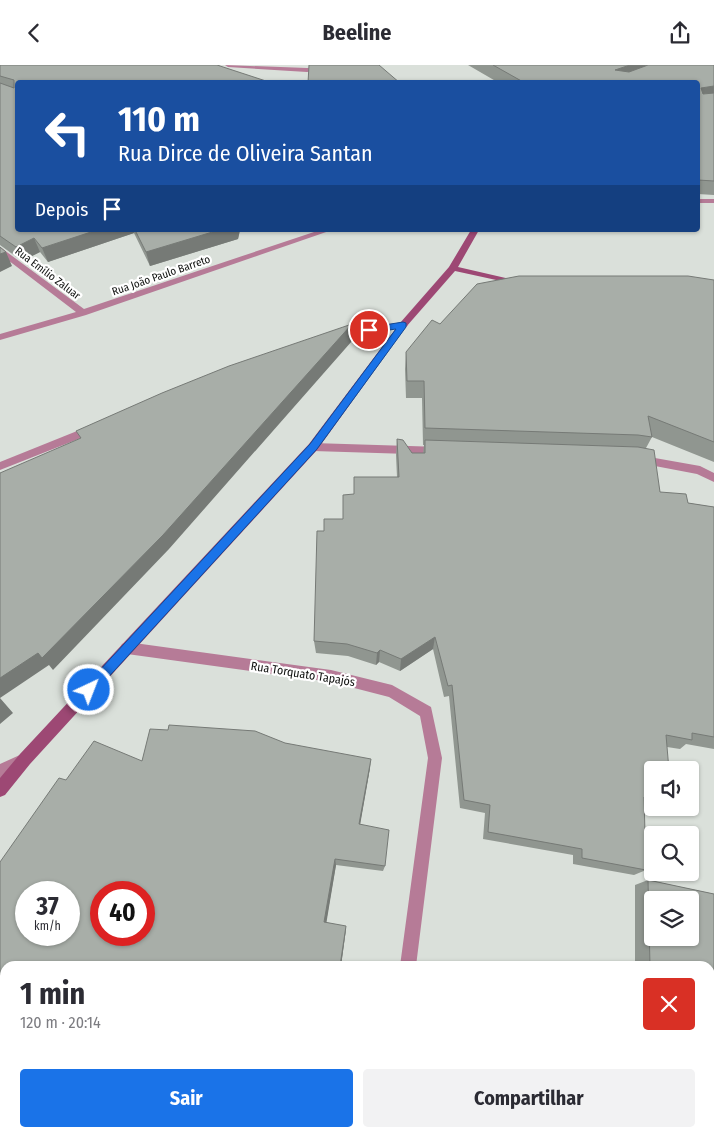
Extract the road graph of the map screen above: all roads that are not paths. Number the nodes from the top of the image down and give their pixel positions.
1 (228, 65) edge
2 (354, 65) edge
3 (700, 201) edge
4 (714, 201) edge
5 (322, 232) edge
6 (473, 232) edge
7 (0, 250) edge
8 (453, 268) junction
9 (527, 284) edge
10 (83, 313) junction
11 (403, 325) junction
12 (328, 336) edge
13 (0, 337) edge
14 (100, 426) edge
15 (313, 447) junction
16 (452, 451) edge
17 (630, 457) edge
18 (0, 467) edge
19 (714, 478) edge
20 (128, 648) junction
21 (25, 759) junction
22 (0, 772) edge
23 (0, 790) edge
24 (409, 961) edge

1 - 2 street
3 - 4 street
5 - 10 street, Rua João Paulo Barreto
6 - 8 street
7 - 10 street, Rua Emílio Zaluar
8 - 9 street
8 - 11 street
10 - 13 street, Rua João Paulo Barreto
11 - 12 street
11 - 15 street
14 - 18 street
15 - 16 street
15 - 20 street
17 - 19 street
20 - 21 street
20 - 24 street, Rua Torquato Tapajós
21 - 22 street
21 - 23 street

